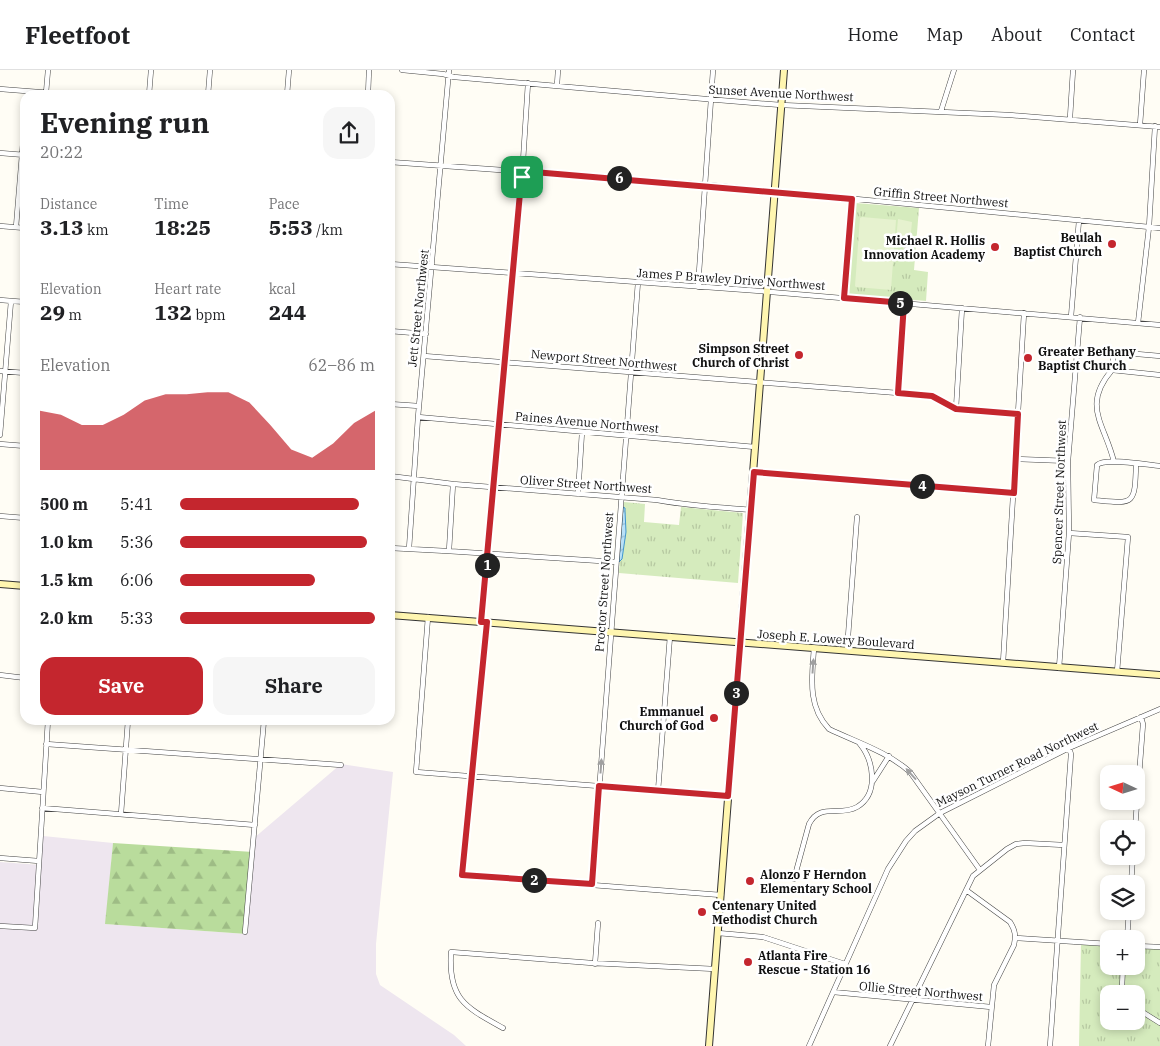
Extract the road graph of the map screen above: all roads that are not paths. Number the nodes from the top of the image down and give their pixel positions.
1 (48, 70) edge
2 (151, 70) edge
3 (210, 70) edge
4 (289, 70) edge
5 (369, 70) edge
6 (402, 70) edge
7 (558, 70) edge
8 (713, 70) edge
9 (784, 70) edge
10 (954, 70) edge
11 (1074, 70) edge
12 (1144, 70) edge
13 (449, 73) edge
14 (528, 83) junction
15 (557, 85) junction
16 (0, 89) edge
17 (46, 90) edge
18 (149, 90) edge
19 (208, 90) edge
20 (287, 90) edge
21 (368, 90) edge
22 (20, 92) edge
23 (711, 100) junction
24 (781, 105) junction
25 (941, 111) junction
26 (1070, 118) junction
27 (1140, 125) junction
28 (1157, 127) edge
29 (0, 153) edge
30 (20, 155) edge
31 (395, 162) edge
32 (442, 165) junction
33 (522, 171) junction
34 (705, 185) junction
35 (20, 186) edge
36 (775, 191) junction
37 (852, 199) junction
38 (1078, 220) junction
39 (0, 226) edge
40 (16, 227) junction
41 (20, 227) edge
42 (1149, 227) junction
43 (1160, 228) edge
44 (395, 264) edge
45 (432, 267) junction
46 (513, 273) junction
47 (638, 282) junction
48 (698, 287) junction
49 (767, 292) junction
50 (844, 298) junction
51 (0, 300) edge
52 (11, 301) junction
53 (20, 302) edge
54 (904, 303) junction
55 (962, 308) junction
56 (1024, 313) junction
57 (1071, 317) junction
58 (1080, 318) junction
59 (1138, 323) junction
60 (1160, 325) edge
61 (395, 331) edge
62 (426, 334) junction
63 (424, 356) junction
64 (1160, 356) edge
65 (505, 362) junction
66 (1112, 370) junction
67 (2, 371) edge
68 (631, 372) junction
69 (20, 373) edge
70 (1160, 375) edge
71 (760, 383) junction
72 (898, 393) junction
73 (395, 404) edge
74 (419, 406) junction
75 (956, 409) junction
76 (1018, 414) junction
77 (418, 418) junction
78 (500, 424) junction
79 (582, 432) junction
80 (0, 435) edge
81 (626, 436) junction
82 (0, 444) edge
83 (20, 446) edge
84 (756, 447) junction
85 (1016, 460) junction
86 (1068, 461) junction
87 (1114, 462) junction
88 (1136, 464) junction
89 (1160, 466) edge
90 (754, 472) junction
91 (395, 477) edge
92 (413, 480) junction
93 (453, 484) junction
94 (494, 487) junction
95 (1014, 493) junction
96 (578, 494) junction
97 (620, 497) junction
98 (750, 510) junction
99 (0, 516) edge
100 (857, 517) dead end
101 (20, 518) edge
102 (1069, 533) junction
103 (395, 548) edge
104 (409, 549) junction
105 (449, 551) junction
106 (488, 553) junction
107 (616, 562) junction
108 (0, 584) edge
109 (20, 586) edge
110 (395, 614) edge
111 (428, 617) junction
112 (484, 622) junction
113 (611, 632) junction
114 (670, 636) junction
115 (740, 643) junction
116 (814, 648) junction
117 (847, 650) junction
118 (1003, 663) junction
119 (1059, 668) junction
120 (1117, 672) junction
121 (0, 675) edge
122 (1160, 676) edge
123 (20, 677) edge
124 (1160, 709) edge
125 (1141, 717) junction
126 (48, 725) edge
127 (128, 725) edge
128 (264, 725) edge
129 (859, 743) junction
130 (46, 744) junction
131 (1069, 748) junction
132 (126, 750) junction
133 (889, 756) junction
134 (261, 759) junction
135 (341, 765) dead end
136 (472, 777) junction
137 (872, 782) junction
138 (599, 786) junction
139 (0, 788) edge
140 (658, 791) junction
141 (43, 792) junction
142 (728, 796) junction
143 (42, 808) junction
144 (940, 813) junction
145 (121, 814) junction
146 (1136, 820) edge
147 (255, 825) junction
148 (1064, 845) junction
149 (0, 858) edge
150 (39, 861) junction
151 (980, 870) junction
152 (794, 879) dead end
153 (592, 884) junction
154 (966, 890) junction
155 (721, 894) junction
156 (598, 923) dead end
157 (0, 926) edge
158 (245, 932) dead end
159 (718, 933) junction
160 (1016, 938) junction
161 (1058, 940) junction
162 (1100, 943) edge
163 (1145, 946) edge
164 (1160, 947) edge
165 (595, 964) junction
166 (845, 964) junction
167 (715, 969) junction
168 (833, 992) junction
169 (913, 1000) junction
170 (991, 1007) junction
171 (1145, 1014) edge
172 (1160, 1023) edge
173 (503, 1028) dead end
174 (710, 1046) edge
175 (809, 1046) edge
176 (890, 1046) edge
177 (988, 1046) edge
178 (1050, 1046) edge

1 - 17 street
2 - 18 street
3 - 19 street
4 - 20 street
5 - 21 street
6 - 13 street, Sunset Avenue Northwest
7 - 15 street
8 - 23 street
9 - 24 main road
10 - 25 street
11 - 26 street
12 - 27 street
13 - 14 street, Sunset Avenue Northwest
13 - 32 street, Jett Street Northwest
14 - 15 street, Sunset Avenue Northwest
14 - 33 street
15 - 23 street, Sunset Avenue Northwest
16 - 22 street
23 - 24 street, Sunset Avenue Northwest
23 - 34 street
24 - 25 street, Sunset Avenue Northwest
24 - 36 main road
25 - 26 street, Sunset Avenue Northwest
26 - 27 street, Sunset Avenue Northwest
27 - 28 street, Sunset Avenue Northwest
28 - 42 street
29 - 30 street
31 - 32 street, Griffin Street Northwest
32 - 33 street, Griffin Street Northwest
32 - 45 street, Jett Street Northwest
33 - 34 street, Griffin Street Northwest
33 - 46 street
34 - 36 street, Griffin Street Northwest
34 - 48 street
35 - 40 street
36 - 37 street, Griffin Street Northwest
36 - 49 main road
37 - 38 street, Griffin Street Northwest
37 - 50 street
38 - 42 street, Griffin Street Northwest
38 - 57 street
39 - 40 street
40 - 41 street
42 - 43 street, Griffin Street Northwest
42 - 59 street
44 - 45 street, James P Brawley Drive Northwest
45 - 46 street, James P Brawley Drive Northwest
45 - 62 street, Jett Street Northwest
46 - 47 street, James P Brawley Drive Northwest
46 - 65 street
47 - 48 street, James P Brawley Drive Northwest
47 - 68 street, Proctor Street Northwest
48 - 49 street, James P Brawley Drive Northwest
49 - 50 street, James P Brawley Drive Northwest
49 - 71 main road
50 - 54 street, James P Brawley Drive Northwest
51 - 52 street
52 - 53 street
52 - 67 street
54 - 55 street, James P Brawley Drive Northwest
54 - 72 street
55 - 56 street, James P Brawley Drive Northwest
55 - 75 street
56 - 57 street, James P Brawley Drive Northwest
56 - 76 street
57 - 58 street, James P Brawley Drive Northwest
58 - 59 street, James P Brawley Drive Northwest
58 - 86 street, Spencer Street Northwest
59 - 60 street, James P Brawley Drive Northwest
61 - 62 street
62 - 63 street, Jett Street Northwest
63 - 65 street, Newport Street Northwest
63 - 74 street, Jett Street Northwest
64 - 66 street
65 - 68 street, Newport Street Northwest
65 - 78 street
66 - 70 street
66 - 87 street
67 - 69 street
67 - 80 street
68 - 71 street, Newport Street Northwest
68 - 81 street, Proctor Street Northwest
71 - 72 street, Newport Street Northwest
71 - 84 main road
72 - 75 street, Newport Street Northwest
73 - 74 street
74 - 77 street, Jett Street Northwest
75 - 76 street, Newport Street Northwest
76 - 85 street
77 - 78 street, Paines Avenue Northwest
77 - 92 street, Jett Street Northwest
78 - 79 street, Paines Avenue Northwest
78 - 94 street
79 - 81 street, Paines Avenue Northwest
79 - 96 street
81 - 84 street, Paines Avenue Northwest
81 - 97 street, Proctor Street Northwest
82 - 83 street
84 - 90 main road
85 - 86 street
85 - 95 street
86 - 102 street, Spencer Street Northwest
87 - 88 street
87 - 88 street
88 - 89 street
90 - 95 street
90 - 98 main road
91 - 92 street, Oliver Street Northwest
92 - 93 street, Oliver Street Northwest
92 - 104 street, Jett Street Northwest
93 - 94 street, Oliver Street Northwest
93 - 105 street
94 - 96 street, Oliver Street Northwest
94 - 106 street
95 - 118 street
96 - 97 street, Oliver Street Northwest
97 - 98 street, Oliver Street Northwest
97 - 107 street, Proctor Street Northwest
98 - 115 main road
99 - 101 street
100 - 117 street
102 - 119 street, Spencer Street Northwest
102 - 120 street
103 - 104 street
104 - 105 street
105 - 106 street
106 - 107 street
106 - 112 street
107 - 113 street, Proctor Street Northwest
108 - 109 main road
110 - 111 main road, Joseph E. Lowery Boulevard
111 - 112 main road, Joseph E. Lowery Boulevard
111 - 136 street
112 - 113 main road, Joseph E. Lowery Boulevard
112 - 136 street
113 - 114 main road, Joseph E. Lowery Boulevard
138 -> 113 street, Proctor Street Northwest
114 - 115 main road, Joseph E. Lowery Boulevard
114 - 140 street
115 - 116 main road, Joseph E. Lowery Boulevard
115 - 142 main road
116 - 117 main road, Joseph E. Lowery Boulevard
129 -> 116 street
117 - 118 main road, Joseph E. Lowery Boulevard
118 - 119 main road, Joseph E. Lowery Boulevard
119 - 120 main road, Joseph E. Lowery Boulevard
120 - 122 main road, Joseph E. Lowery Boulevard
121 - 123 street
124 - 125 street, Mayson Turner Road Northwest
125 - 131 street, Mayson Turner Road Northwest
125 - 146 street
126 - 130 street
127 - 132 street
128 - 134 street
129 - 133 street
129 - 137 street
130 - 132 street
130 - 141 street
131 - 144 street, Mayson Turner Road Northwest
131 - 148 street
132 - 134 street
132 - 145 street
133 - 137 street
144 -> 133 street
134 - 135 street
134 - 147 street
136 - 138 street
136 - 153 street
137 - 152 street
138 - 140 street
138 - 153 street, Proctor Street Northwest
139 - 141 street
140 - 142 street
141 - 143 street
142 - 155 main road
143 - 145 street
143 - 150 street
144 - 151 street
144 - 166 street, Mayson Turner Road Northwest
145 - 147 street
147 - 158 street
148 - 151 street
148 - 161 street
149 - 150 street
150 - 157 street
151 - 154 street
153 - 155 street
154 - 160 street
154 - 169 street
155 - 159 main road
156 - 165 street
159 - 166 street
159 - 167 main road
160 - 161 street
160 - 170 street, Ollie Street Northwest
161 - 162 street
161 - 178 street
163 - 164 street
165 - 167 street
165 - 173 street
166 - 168 street, Mayson Turner Road Northwest
167 - 174 main road
168 - 169 street, Ollie Street Northwest
168 - 175 street, Mayson Turner Road Northwest
169 - 170 street, Ollie Street Northwest
169 - 176 street
170 - 177 street
171 - 172 street

